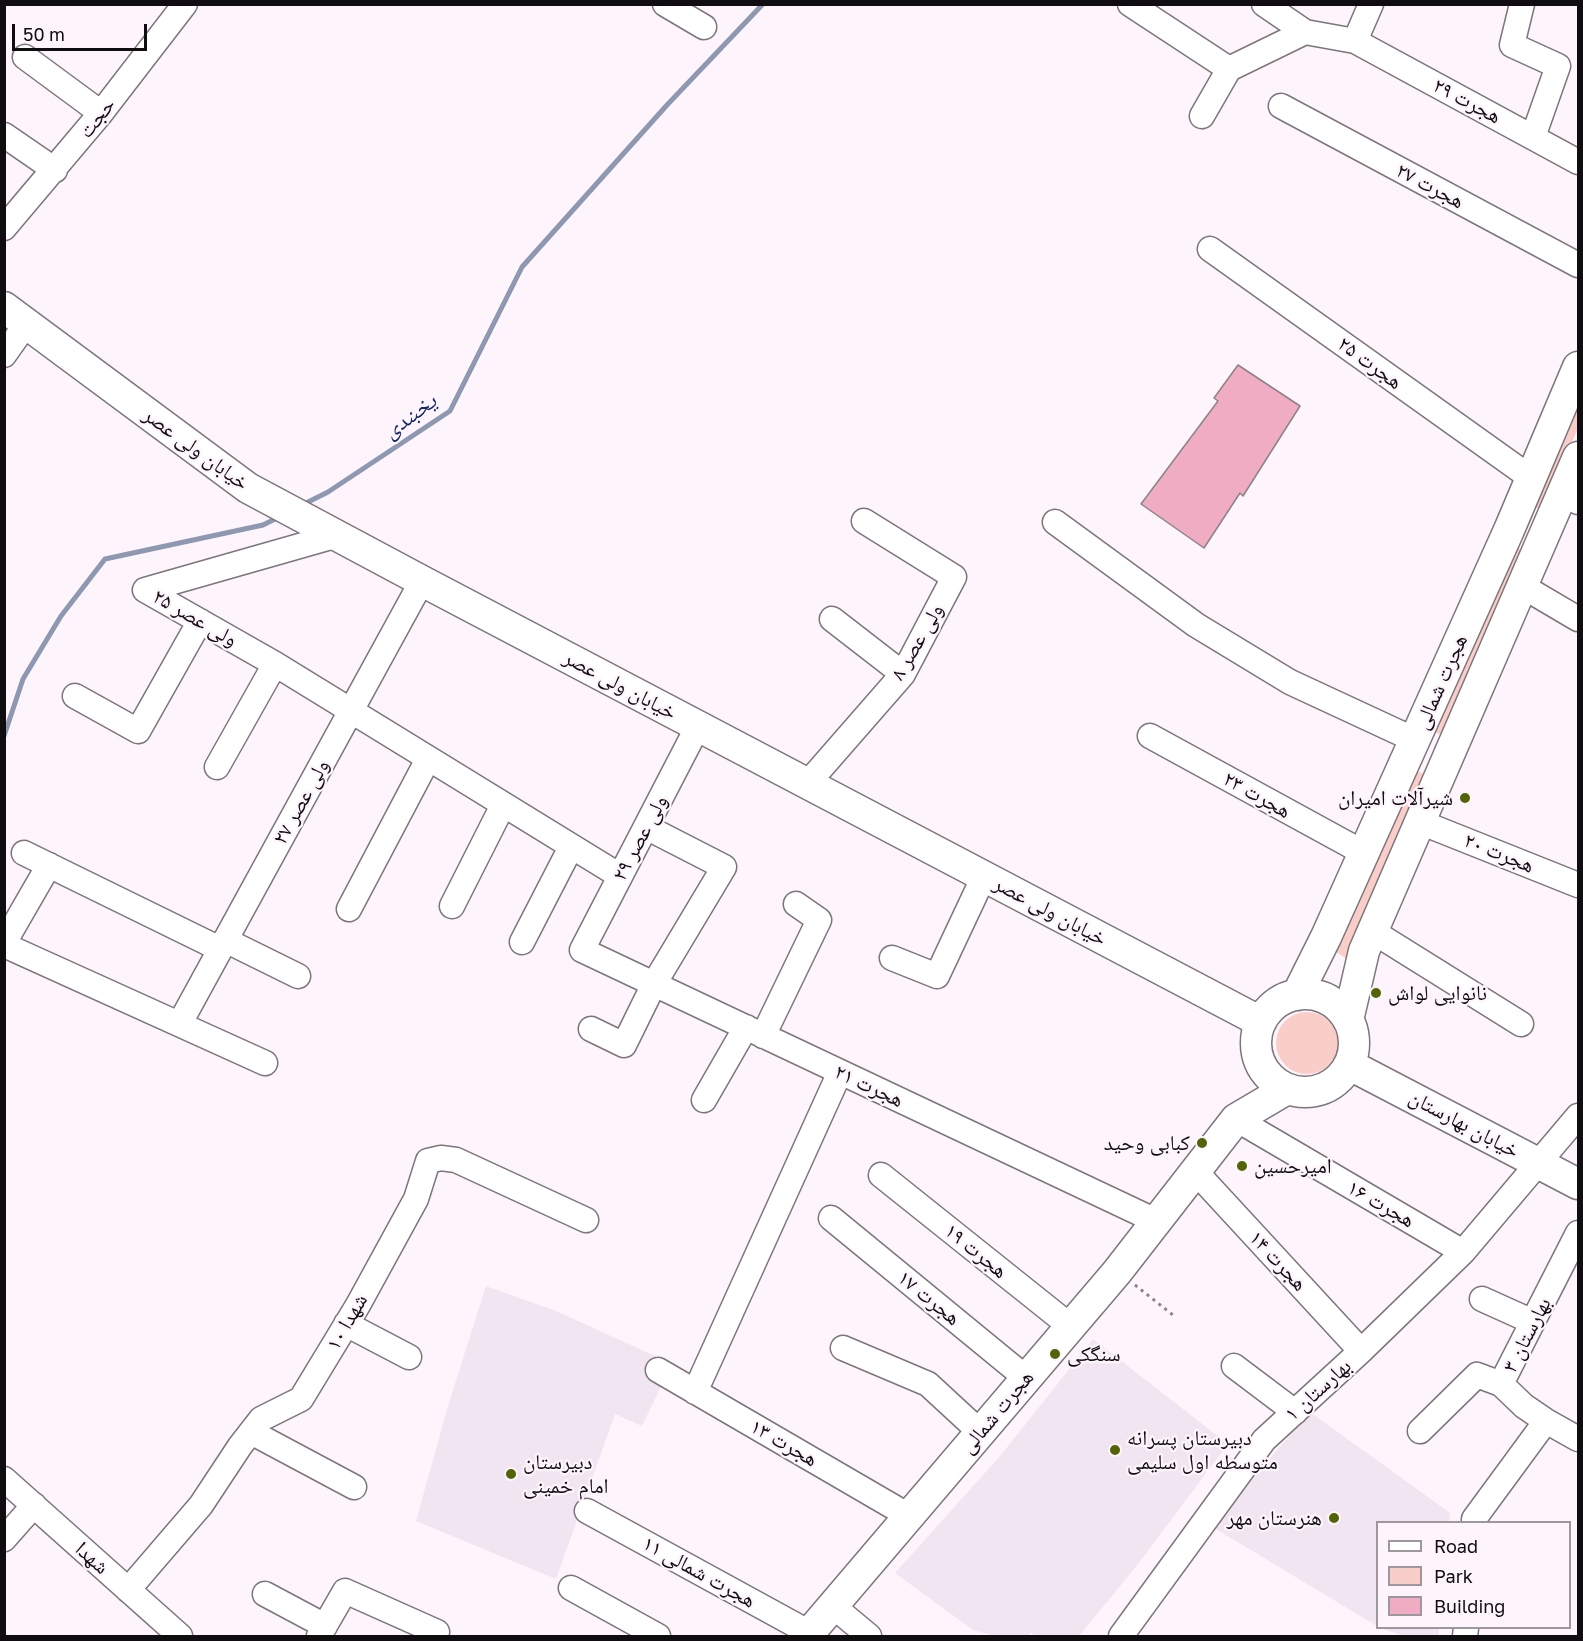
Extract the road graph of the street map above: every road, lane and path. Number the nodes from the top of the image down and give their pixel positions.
1 (185, 4) edge
2 (665, 4) edge
3 (1130, 4) edge
4 (1264, 4) edge
5 (1371, 4) edge
6 (1522, 4) edge
7 (704, 27) dead end
8 (1305, 32) junction
9 (1355, 41) junction
10 (25, 57) dead end
11 (1229, 69) junction
12 (1281, 106) dead end
13 (101, 113) junction
14 (1202, 116) dead end
15 (4, 135) edge
16 (1533, 137) junction
17 (1578, 162) edge
18 (55, 170) junction
19 (4, 228) edge
20 (1210, 249) dead end
21 (1578, 265) edge
22 (15, 316) edge
23 (4, 355) edge
24 (1578, 366) edge
25 (1578, 457) edge
26 (1531, 478) junction
27 (1571, 497) edge
28 (864, 521) dead end
29 (1055, 522) dead end
30 (337, 535) junction
31 (422, 581) junction
32 (1522, 586) junction
33 (832, 619) dead end
34 (1578, 619) edge
35 (200, 621) junction
36 (275, 664) junction
37 (903, 674) junction
38 (75, 696) dead end
39 (351, 711) junction
40 (698, 726) junction
41 (1150, 736) dead end
42 (1415, 740) junction
43 (428, 759) junction
44 (217, 767) dead end
45 (807, 784) junction
46 (503, 805) junction
47 (1420, 822) junction
48 (646, 827) junction
49 (571, 847) junction
50 (24, 853) dead end
51 (1364, 853) junction
52 (49, 865) junction
53 (620, 876) junction
54 (984, 876) junction
55 (1578, 885) edge
56 (796, 904) dead end
57 (452, 906) dead end
58 (349, 909) dead end
59 (1372, 931) junction
60 (522, 942) dead end
61 (4, 944) edge
62 (223, 945) junction
63 (582, 950) joint
64 (892, 958) dead end
65 (298, 976) dead end
66 (654, 984) junction
67 (1297, 995) junction
68 (1348, 1020) junction
69 (1261, 1022) junction
70 (180, 1023) junction
71 (1521, 1024) dead end
72 (591, 1029) dead end
73 (754, 1032) junction
74 (1259, 1059) junction
75 (265, 1063) dead end
76 (1350, 1065) junction
77 (840, 1072) junction
78 (1287, 1089) junction
79 (704, 1100) dead end
80 (1578, 1116) edge
81 (1236, 1119) junction
82 (1539, 1164) junction
83 (1195, 1171) junction
84 (881, 1176) dead end
85 (1578, 1184) edge
86 (831, 1218) dead end
87 (586, 1220) dead end
88 (1156, 1221) junction
89 (1578, 1233) edge
90 (1463, 1252) junction
91 (1117, 1272) junction
92 (1482, 1299) dead end
93 (1173, 1315) dead end
94 (1533, 1322) junction
95 (346, 1324) junction
96 (1070, 1326) junction
97 (843, 1348) dead end
98 (1361, 1351) junction
99 (409, 1357) dead end
100 (1234, 1366) dead end
101 (658, 1370) dead end
102 (1026, 1378) junction
103 (1502, 1384) junction
104 (695, 1392) junction
105 (1295, 1412) junction
106 (1546, 1421) junction
107 (1420, 1431) dead end
108 (251, 1432) junction
109 (980, 1432) junction
110 (1578, 1439) edge
111 (4, 1479) edge
112 (354, 1487) dead end
113 (34, 1505) junction
114 (587, 1511) dead end
115 (909, 1516) junction
116 (1477, 1521) edge
117 (4, 1539) edge
118 (571, 1588) dead end
119 (128, 1590) junction
120 (265, 1594) dead end
121 (833, 1606) junction
122 (322, 1631) edge
123 (437, 1632) dead end
124 (808, 1635) edge
125 (180, 1636) edge
126 (658, 1636) edge
127 (869, 1636) edge
128 (1121, 1636) edge

1 - 13 street, حجت
2 - 7 street
3 - 11 street
4 - 8 street
5 - 9 street
6 - 16 street
8 - 9 street, هجرت ۲۹
8 - 11 street
9 - 16 street, هجرت ۲۹
10 - 13 street
11 - 14 street
12 - 21 street, هجرت ۲۷
13 - 18 street, حجت
15 - 18 street
16 - 17 street, هجرت ۲۹
18 - 19 street, حجت
20 - 26 street, هجرت ۲۵
22 - 23 street
22 - 30 main road, خیابان ولی عصر
24 - 26 main road, هجرت شمالی
25 - 27 main road, هجرت شمالی
26 - 42 main road, هجرت شمالی
27 - 32 main road, هجرت شمالی
28 - 37 street, ولی عصر ۸
29 - 42 street
30 - 31 main road, خیابان ولی عصر
30 - 35 street, ولی عصر ۲۵
31 - 39 street, ولی عصر ۲۷
31 - 40 main road, خیابان ولی عصر
32 - 34 street
32 - 47 main road, هجرت شمالی
33 - 37 street
35 - 36 street, ولی عصر ۲۵
35 - 38 street
36 - 39 street, ولی عصر ۲۵
36 - 44 street
37 - 45 street, ولی عصر ۸
39 - 43 street, ولی عصر ۲۵
39 - 62 street, ولی عصر ۲۷
40 - 45 main road, خیابان ولی عصر
40 - 48 street, ولی عصر ۲۹
41 - 51 street, هجرت ۲۳
42 - 51 main road, هجرت شمالی
43 - 46 street, ولی عصر ۲۵
43 - 58 street
45 - 54 main road, خیابان ولی عصر
46 - 49 street, ولی عصر ۲۵
46 - 57 street
47 - 55 street, هجرت ۲۰
47 - 59 main road, هجرت شمالی
48 - 53 street, ولی عصر ۲۹
48 - 66 street
49 - 53 street, ولی عصر ۲۵
49 - 60 street
50 - 52 street
51 - 67 main road, هجرت شمالی
52 - 61 street
52 - 62 street
53 - 63 street, ولی عصر ۲۹
54 - 64 street
54 - 69 main road, خیابان ولی عصر
56 - 73 street
59 - 68 main road, هجرت شمالی
59 - 71 street
61 - 70 street
62 - 65 street
62 - 70 street, ولی عصر ۲۷
63 - 66 street, هجرت ۲۱
66 - 72 street
66 - 73 street, هجرت ۲۱
67 - 68 main road
67 - 69 main road
68 - 76 main road
69 - 74 main road
70 - 75 street
73 - 77 street, هجرت ۲۱
73 - 79 street
74 - 78 main road
74 - 81 main road
76 - 78 main road
76 - 82 main road, خیابان بهارستان
77 - 88 street, هجرت ۲۱
77 - 104 street
78 - 81 main road, هجرت شمالی
80 - 82 street, بهارستان ۱
81 - 83 main road, هجرت شمالی
81 - 90 street, هجرت ۱۶
82 - 85 main road, خیابان بهارستان
82 - 90 street, بهارستان ۱
83 - 88 main road, هجرت شمالی
83 - 98 street, هجرت ۱۴
84 - 96 street, هجرت ۱۹
86 - 102 street, هجرت ۱۷
87 - 95 street, شهدا ۱۰
88 - 91 main road, هجرت شمالی
89 - 94 street, بهارستان ۳
90 - 98 street, بهارستان ۱
91 - 93 path
91 - 96 main road, هجرت شمالی
92 - 94 street
94 - 103 street, بهارستان ۳
95 - 99 street
95 - 108 street, شهدا ۱۰
96 - 102 main road, هجرت شمالی
97 - 109 street
98 - 105 street, بهارستان ۱
100 - 105 street
101 - 104 street, هجرت ۱۳
102 - 109 main road, هجرت شمالی
103 - 106 street, بهارستان ۳
103 - 107 street
104 - 115 street, هجرت ۱۳
105 - 128 street, بهارستان ۱
106 - 110 street, بهارستان ۳
106 - 116 street
108 - 112 street
108 - 119 street, شهدا ۱۰
109 - 115 main road, هجرت شمالی
111 - 113 street, شهدا
113 - 117 street
113 - 119 street, شهدا
114 - 124 street, هجرت شمالی ۱۱
115 - 121 main road, هجرت شمالی
118 - 126 street
119 - 125 street, شهدا
120 - 122 street
121 - 124 main road, هجرت شمالی
121 - 127 street
122 - 123 street

